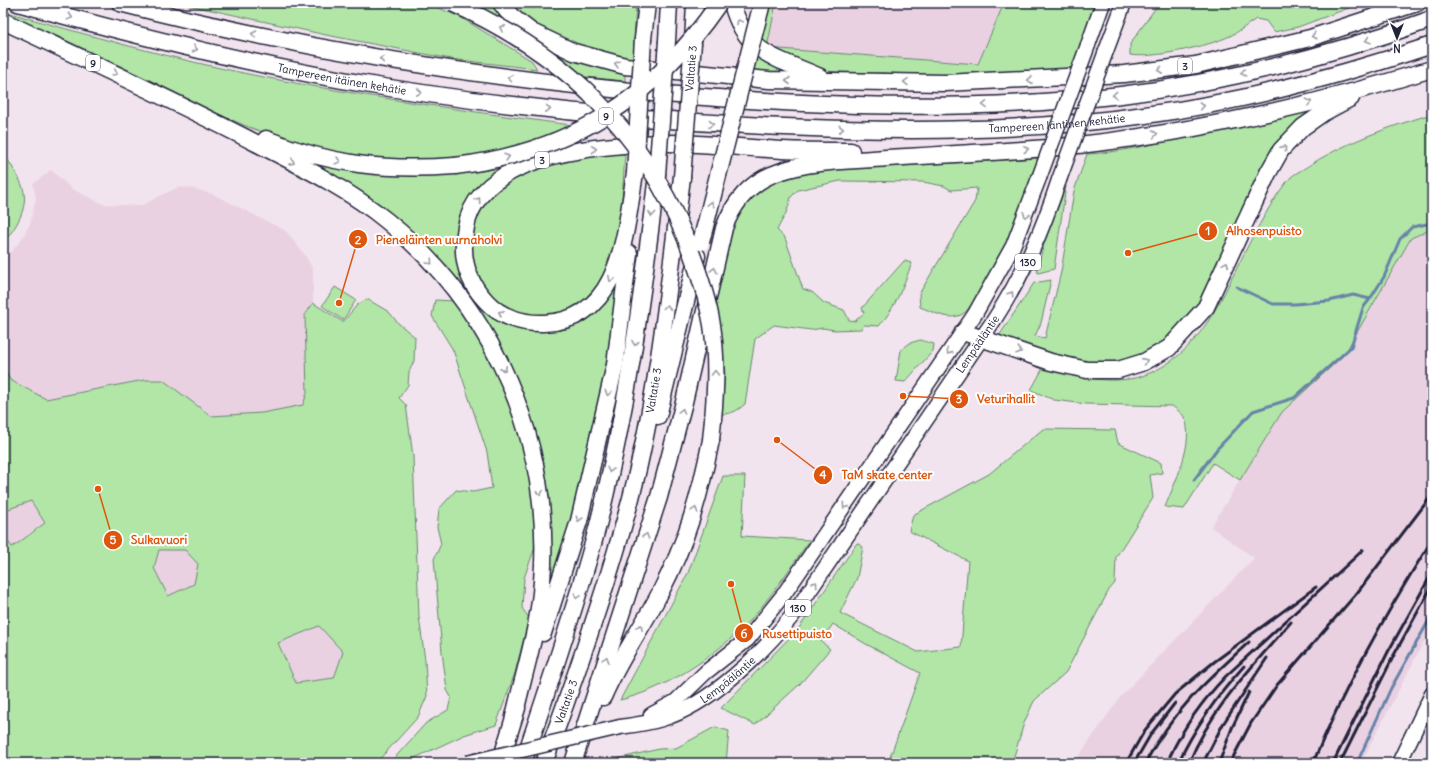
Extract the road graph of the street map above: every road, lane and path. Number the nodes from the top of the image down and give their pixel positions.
1 (18, 3) edge
2 (120, 3) edge
3 (452, 3) edge
4 (501, 3) edge
5 (647, 3) edge
6 (669, 3) edge
7 (695, 3) edge
8 (719, 3) edge
9 (732, 3) edge
10 (762, 3) edge
11 (1103, 3) edge
12 (1124, 3) edge
13 (1418, 3) edge
14 (1432, 20) edge
15 (3, 22) edge
16 (1432, 45) edge
17 (1432, 69) edge
18 (827, 81) junction
19 (1384, 84) junction
20 (183, 105) junction
21 (672, 121) joint
22 (987, 151) junction
23 (635, 173) junction
24 (963, 332) junction
25 (982, 338) junction
26 (631, 497) junction
27 (1432, 694) edge
28 (514, 717) junction
29 (620, 727) junction
30 (467, 763) edge
31 (500, 763) edge
32 (523, 763) edge
33 (544, 763) edge
34 (574, 763) edge
35 (1399, 763) edge

1 -> 21 highway, Tampereen itäinen kehätie
14 -> 2 highway, Tampereen läntinen kehätie
34 -> 3 highway, bridge
18 -> 4 highway
5 - 23 highway, 3, bridge
6 -> 32 highway, Valtatie 3, bridge
26 -> 7 highway, Valtatie 3, bridge
20 -> 8 highway, 9, bridge
18 -> 9 highway, 3
26 -> 10 highway, bridge
11 -> 24 main road, Lempääläntie / 130, bridge
25 -> 12 main road, Lempääläntie / 130, bridge
13 -> 18 highway, 3
15 -> 20 highway, 9
21 -> 16 highway, Tampereen läntinen kehätie
17 - 19 highway, 3
22 -> 19 highway, 3
25 -> 19 highway
20 -> 28 highway
23 -> 22 highway, 3
34 -> 22 highway
23 -> 28 highway
24 - 25 highway
24 -> 29 main road, Lempääläntie / 130
29 -> 25 main road, Lempääläntie / 130
26 - 33 highway, Valtatie 3
27 - 35 main road
28 - 31 highway
29 - 30 main road, Lempääläntie / 130, bridge

